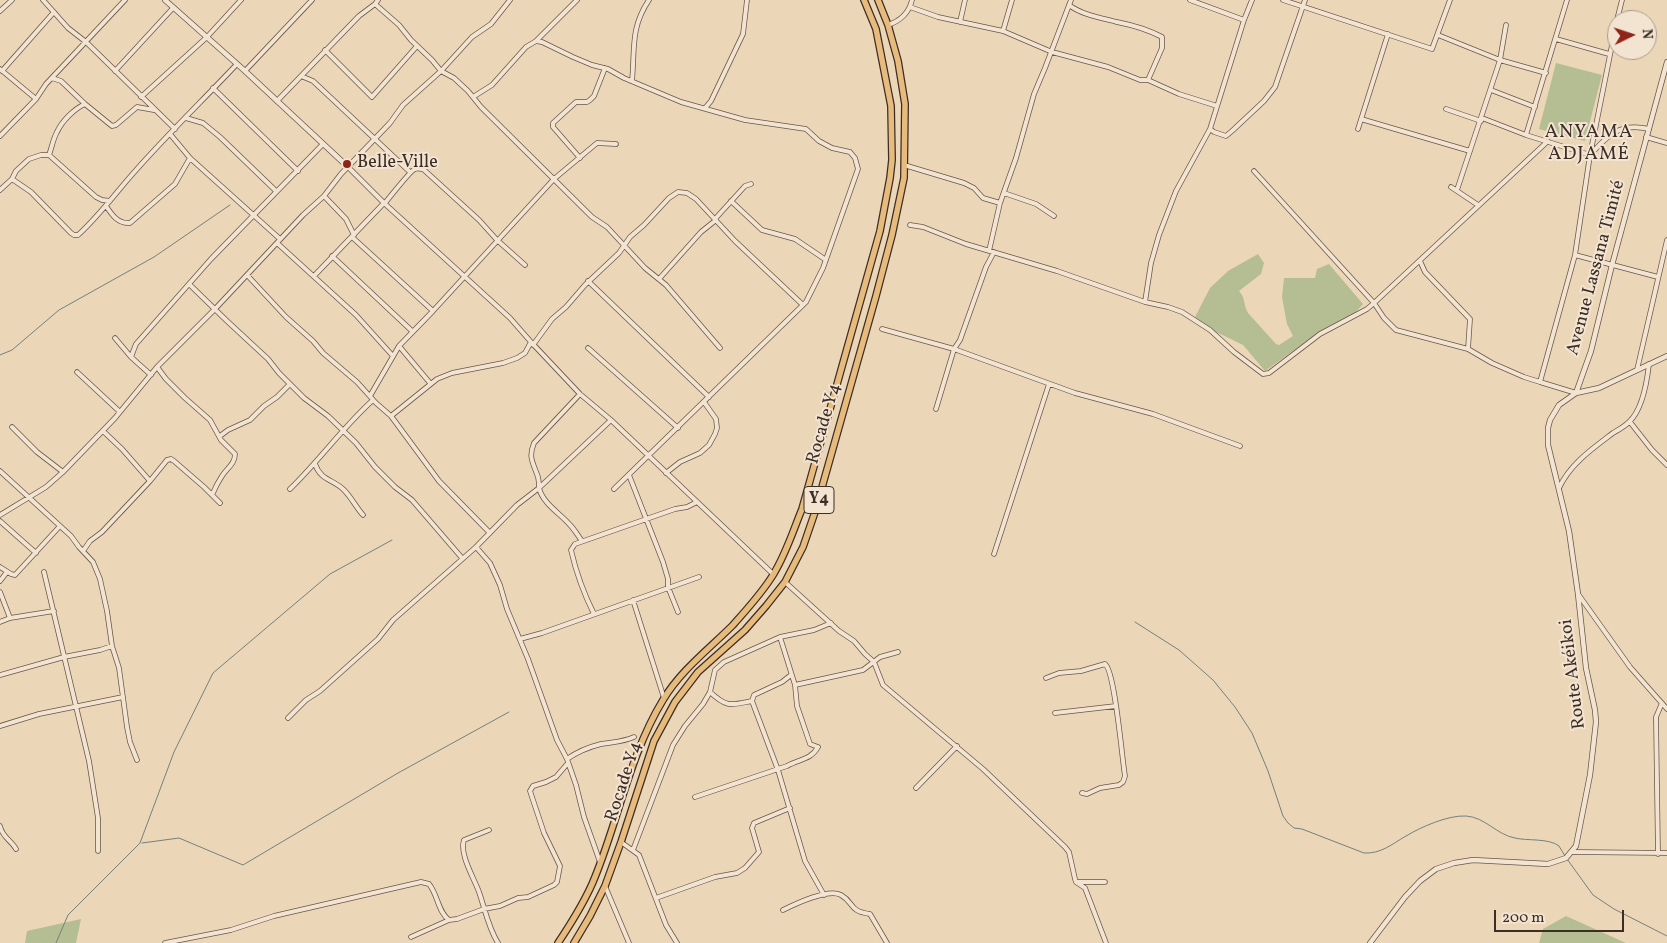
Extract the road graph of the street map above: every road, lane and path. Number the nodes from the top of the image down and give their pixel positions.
1 (12, 0) edge
2 (43, 0) edge
3 (125, 0) edge
4 (165, 0) edge
5 (241, 0) edge
6 (510, 0) edge
7 (577, 0) edge
8 (649, 0) edge
9 (748, 0) edge
10 (864, 0) edge
11 (878, 0) edge
12 (912, 0) edge
13 (965, 0) edge
14 (1012, 0) edge
15 (1190, 0) edge
16 (1252, 0) edge
17 (1283, 0) edge
18 (1305, 0) edge
19 (1450, 0) edge
20 (1567, 0) edge
21 (309, 1) edge
22 (377, 2) edge
23 (1070, 2) edge
24 (1303, 6) junction
25 (910, 7) junction
26 (173, 8) junction
27 (0, 11) edge
28 (54, 12) junction
29 (1244, 20) junction
30 (960, 22) junction
31 (888, 25) junction
32 (1506, 25) dead end
33 (1002, 31) junction
34 (1388, 34) junction
35 (1438, 35) junction
36 (207, 37) junction
37 (1556, 39) junction
38 (536, 41) junction
39 (86, 42) junction
40 (417, 46) junction
41 (325, 50) junction
42 (1052, 52) junction
43 (1607, 53) edge
44 (1500, 60) junction
45 (1608, 60) edge
46 (1667, 62) edge
47 (237, 64) junction
48 (605, 68) junction
49 (1, 70) edge
50 (115, 71) junction
51 (245, 71) junction
52 (441, 71) junction
53 (1546, 73) junction
54 (301, 76) junction
55 (52, 78) junction
56 (1148, 80) junction
57 (632, 81) junction
58 (213, 88) junction
59 (1491, 90) junction
60 (141, 96) junction
61 (473, 97) junction
62 (36, 98) junction
63 (277, 101) junction
64 (85, 104) junction
65 (1217, 106) junction
66 (1534, 106) junction
67 (705, 108) junction
68 (1446, 110) dead end
69 (155, 111) junction
70 (186, 118) junction
71 (1361, 118) junction
72 (1481, 119) junction
73 (1358, 128) dead end
74 (174, 129) junction
75 (1210, 129) junction
76 (1649, 129) junction
77 (170, 134) junction
78 (1526, 135) junction
79 (0, 136) edge
80 (1646, 137) junction
81 (375, 140) junction
82 (1548, 141) junction
83 (1667, 143) edge
84 (323, 144) junction
85 (616, 144) dead end
86 (1470, 151) junction
87 (48, 155) junction
88 (1590, 155) junction
89 (190, 158) junction
90 (580, 158) junction
91 (904, 164) junction
92 (348, 167) junction
93 (298, 171) junction
94 (1254, 171) dead end
95 (410, 172) junction
96 (12, 179) junction
97 (554, 179) junction
98 (751, 184) dead end
99 (1451, 187) dead end
100 (0, 190) edge
101 (1457, 190) junction
102 (276, 191) junction
103 (1004, 192) junction
104 (324, 196) junction
105 (110, 201) junction
106 (731, 201) junction
107 (384, 203) junction
108 (1000, 203) junction
109 (1478, 205) junction
110 (106, 206) junction
111 (254, 215) junction
112 (1054, 216) dead end
113 (715, 220) junction
114 (910, 225) dead end
115 (353, 236) junction
116 (497, 240) junction
117 (1667, 240) edge
118 (279, 241) junction
119 (624, 246) junction
120 (989, 250) junction
121 (994, 252) junction
122 (1575, 255) junction
123 (332, 256) junction
124 (826, 260) junction
125 (1420, 262) junction
126 (525, 265) dead end
127 (1612, 265) junction
128 (247, 275) junction
129 (314, 276) junction
130 (465, 276) junction
131 (1658, 277) junction
132 (659, 279) junction
133 (588, 281) junction
134 (189, 284) junction
135 (1144, 302) junction
136 (1374, 303) junction
137 (803, 305) junction
138 (214, 309) junction
139 (433, 311) junction
140 (882, 329) dead end
141 (412, 331) junction
142 (115, 338) dead end
143 (532, 344) junction
144 (399, 346) junction
145 (588, 348) dead end
146 (720, 348) dead end
147 (954, 349) junction
148 (1468, 349) junction
149 (392, 355) junction
150 (1667, 356) edge
151 (131, 358) junction
152 (1649, 364) junction
153 (157, 367) junction
154 (1637, 370) junction
155 (77, 372) dead end
156 (151, 375) junction
157 (1540, 382) junction
158 (430, 383) junction
159 (290, 384) junction
160 (1049, 384) junction
161 (1576, 393) junction
162 (580, 394) junction
163 (370, 396) junction
164 (709, 397) junction
165 (373, 400) junction
166 (704, 402) junction
167 (936, 409) dead end
168 (120, 412) junction
169 (391, 416) junction
170 (611, 420) junction
171 (1630, 422) junction
172 (12, 427) dead end
173 (678, 428) junction
174 (103, 431) junction
175 (344, 431) junction
176 (220, 436) junction
177 (1240, 446) dead end
178 (649, 456) junction
179 (315, 464) junction
180 (1667, 465) edge
181 (0, 471) edge
182 (63, 472) junction
183 (666, 473) junction
184 (629, 474) junction
185 (150, 481) junction
186 (539, 488) junction
187 (1559, 488) junction
188 (614, 489) dead end
189 (290, 490) dead end
190 (212, 495) junction
191 (29, 498) junction
192 (697, 502) junction
193 (220, 503) dead end
194 (0, 515) edge
195 (363, 515) dead end
196 (646, 519) junction
197 (0, 521) edge
198 (60, 526) junction
199 (490, 533) junction
200 (582, 541) junction
201 (476, 547) junction
202 (83, 551) junction
203 (36, 553) junction
204 (994, 554) dead end
205 (462, 558) junction
206 (0, 567) edge
207 (7, 572) junction
208 (44, 572) dead end
209 (774, 574) junction
210 (699, 577) dead end
211 (0, 580) edge
212 (785, 582) junction
213 (668, 588) junction
214 (0, 592) edge
215 (1578, 594) junction
216 (633, 600) junction
217 (54, 611) junction
218 (678, 612) dead end
219 (594, 614) junction
220 (10, 618) junction
221 (0, 622) edge
222 (831, 623) junction
223 (780, 637) junction
224 (520, 639) junction
225 (112, 646) junction
226 (898, 652) dead end
227 (64, 658) junction
228 (874, 662) junction
229 (791, 675) junction
230 (0, 676) edge
231 (1046, 678) dead end
232 (795, 685) junction
233 (710, 692) junction
234 (123, 697) junction
235 (664, 698) junction
236 (752, 701) junction
237 (1662, 703) junction
238 (1116, 706) junction
239 (76, 707) junction
240 (1667, 709) edge
241 (1055, 713) dead end
242 (288, 718) dead end
243 (0, 726) edge
244 (634, 737) dead end
245 (957, 746) junction
246 (137, 760) dead end
247 (568, 761) junction
248 (778, 770) junction
249 (916, 788) dead end
250 (1082, 793) dead end
251 (695, 797) dead end
252 (790, 808) junction
253 (0, 828) edge
254 (489, 830) dead end
255 (621, 842) junction
256 (16, 849) dead end
257 (633, 850) junction
258 (98, 851) dead end
259 (1573, 852) junction
260 (1667, 853) edge
261 (1658, 854) junction
262 (600, 863) junction
263 (1076, 882) junction
264 (1105, 882) dead end
265 (605, 886) junction
266 (824, 895) junction
267 (656, 898) junction
268 (484, 909) junction
269 (784, 910) dead end
270 (450, 920) junction
271 (411, 937) dead end
272 (165, 943) edge
273 (498, 943) edge
274 (558, 943) edge
275 (574, 943) edge
276 (629, 943) edge
277 (677, 943) edge
278 (887, 943) edge
279 (1106, 943) edge
280 (1370, 943) edge

1 - 27 street
2 - 28 street
3 - 39 street
4 - 26 street
5 - 36 street
6 - 52 street
7 - 38 street
8 - 57 street
9 - 67 street
10 - 209 highway, Rocade Y4 / Y4
11 - 31 highway, Rocade Y4 / Y4
12 - 25 street
13 - 30 street
14 - 33 street
15 - 29 street
16 - 29 street
17 - 24 street
18 - 24 street
19 - 35 street
20 - 37 street
21 - 51 street
22 - 40 street
22 - 41 street
23 - 42 street
23 - 56 street
24 - 34 street
24 - 75 street
25 - 30 street
25 - 31 street
26 - 36 street
26 - 50 street
28 - 39 street
28 - 49 street
29 - 65 street
30 - 33 street
31 - 91 highway, Rocade Y4 / Y4
32 - 44 street
33 - 42 street
34 - 35 street
34 - 71 street
35 - 44 street
36 - 47 street
36 - 60 street
37 - 43 street
37 - 53 street
38 - 48 street
38 - 61 street
39 - 50 street
39 - 55 street
40 - 41 street
40 - 52 street
41 - 54 street
42 - 56 street
42 - 103 street
44 - 53 street
44 - 59 street
45 - 88 street
46 - 76 street, Avenue Lassana Timité
47 - 51 street
47 - 58 street
48 - 57 street
48 - 90 street
49 - 62 street
50 - 60 street
51 - 63 street
52 - 61 street
52 - 81 street
53 - 66 street
54 - 63 street
54 - 81 street
55 - 62 street
55 - 64 street
56 - 65 street
57 - 67 street
58 - 70 street
58 - 93 street
59 - 66 street
59 - 72 street
60 - 69 street
61 - 97 street
62 - 79 street
63 - 84 street
64 - 69 street
64 - 87 street
65 - 75 street
66 - 78 street
67 - 124 street
68 - 72 street
69 - 74 street
70 - 74 street
70 - 102 street
71 - 73 street
71 - 86 street
72 - 78 street
72 - 86 street
74 - 77 street
75 - 135 street
76 - 80 street, Avenue Lassana Timité
76 - 88 street
77 - 89 street
77 - 105 street
78 - 82 street
80 - 83 street
80 - 127 street, Avenue Lassana Timité
81 - 92 street
81 - 95 street
82 - 88 street
82 - 109 street
84 - 92 street
84 - 93 street
85 - 90 street
86 - 101 street
87 - 96 street
87 - 105 street
88 - 122 street
89 - 110 street
89 - 111 street
90 - 97 street
91 - 108 street
91 - 212 highway, Rocade Y4 / Y4
92 - 104 street
92 - 107 street
93 - 102 street
94 - 136 street
95 - 107 street
95 - 116 street
96 - 100 street
96 - 110 street
97 - 116 street
97 - 119 street
98 - 106 street
99 - 101 street
101 - 109 street
102 - 111 street
103 - 108 street
103 - 112 street
104 - 115 street
104 - 118 street
105 - 110 street
106 - 113 street
106 - 124 street
107 - 115 street
107 - 130 street
108 - 120 street
109 - 125 street
111 - 118 street
111 - 134 street
113 - 119 street
113 - 132 street
113 - 137 street
114 - 120 street
115 - 123 street
115 - 139 street
116 - 126 street
116 - 130 street
117 - 131 street
118 - 128 street
118 - 129 street
119 - 132 street
119 - 133 street
120 - 121 street
121 - 135 street
121 - 147 street
122 - 127 street
122 - 157 street
123 - 129 street
123 - 141 street
124 - 137 street
125 - 136 street
125 - 148 street
127 - 131 street
127 - 161 street, Avenue Lassana Timité
128 - 138 street
128 - 163 street
129 - 149 street
130 - 139 street
130 - 143 street
131 - 154 street
132 - 146 street
133 - 143 street
133 - 164 street
134 - 138 street
134 - 151 street
135 - 136 street
136 - 148 street
137 - 164 street
138 - 153 street
138 - 159 street
139 - 141 street
140 - 147 street
141 - 144 street
142 - 151 street
143 - 158 street
143 - 162 street
144 - 149 street
144 - 158 street
145 - 173 street
147 - 160 street
147 - 167 street
148 - 157 street
149 - 163 street
150 - 152 street, Route Akéikoi
151 - 156 street
152 - 154 street, Route Akéikoi
152 - 171 street
153 - 156 street
153 - 176 street
154 - 161 street, Route Akéikoi
155 - 168 street
156 - 168 street
157 - 161 street
158 - 169 street
159 - 175 street
159 - 176 street
160 - 177 street
160 - 204 street
161 - 187 street, Route Akéikoi
162 - 170 street
162 - 186 street
163 - 165 street
164 - 166 street
165 - 169 street
165 - 175 street
166 - 173 street
166 - 183 street
168 - 174 street
169 - 199 street
170 - 178 street
170 - 186 street
171 - 180 street
171 - 187 street
172 - 182 street
173 - 178 street
174 - 182 street
174 - 185 street
175 - 179 street
175 - 205 street
176 - 190 street
178 - 183 street
178 - 184 street
179 - 189 street
179 - 195 street
181 - 191 street
182 - 191 street
183 - 192 street
184 - 188 street
184 - 196 street
185 - 190 street
185 - 202 street
186 - 199 street
186 - 200 street
187 - 215 street, Route Akéikoi
190 - 193 street
191 - 194 street
191 - 198 street
192 - 196 street
192 - 209 street
196 - 200 street
196 - 213 street
197 - 203 street
198 - 202 street
198 - 203 street
199 - 201 street
200 - 219 street
201 - 205 street
201 - 224 street
202 - 225 street
203 - 207 street
205 - 242 street
206 - 207 street
207 - 211 street
208 - 217 street
209 - 235 highway, Rocade Y4 / Y4
210 - 213 street
212 - 222 street
212 - 255 highway, Rocade Y4 / Y4
213 - 216 street
213 - 218 street
214 - 220 street
215 - 237 street
215 - 259 street, Route Akéikoi
216 - 219 street
216 - 235 street
217 - 220 street
217 - 227 street
219 - 224 street
220 - 221 street
222 - 223 street
222 - 228 street
223 - 229 street
223 - 233 street
224 - 247 street
225 - 227 street
225 - 234 street
226 - 228 street
227 - 230 street
227 - 239 street
228 - 232 street
228 - 245 street
229 - 232 street
229 - 236 street
231 - 238 street
232 - 248 street
233 - 236 street
233 - 257 street
234 - 239 street
234 - 246 street
235 - 262 highway, Rocade Y4 / Y4
236 - 248 street
237 - 240 street
237 - 261 street
238 - 241 street
238 - 250 street
239 - 243 street
239 - 258 street
244 - 247 street
245 - 249 street
245 - 263 street
247 - 262 street
247 - 268 street
248 - 251 street
248 - 252 street
252 - 266 street
252 - 267 street
253 - 256 street
254 - 268 street
255 - 257 street
255 - 265 highway, Rocade Y4 / Y4
257 - 267 street
259 - 261 street
259 - 280 street
260 - 261 street
262 - 274 highway, Rocade Y4 / Y4
263 - 264 street
263 - 279 street
265 - 275 highway, Rocade Y4 / Y4
265 - 276 street
266 - 269 street
266 - 278 street
267 - 277 street
268 - 270 street
268 - 273 street
270 - 271 street
270 - 272 street

